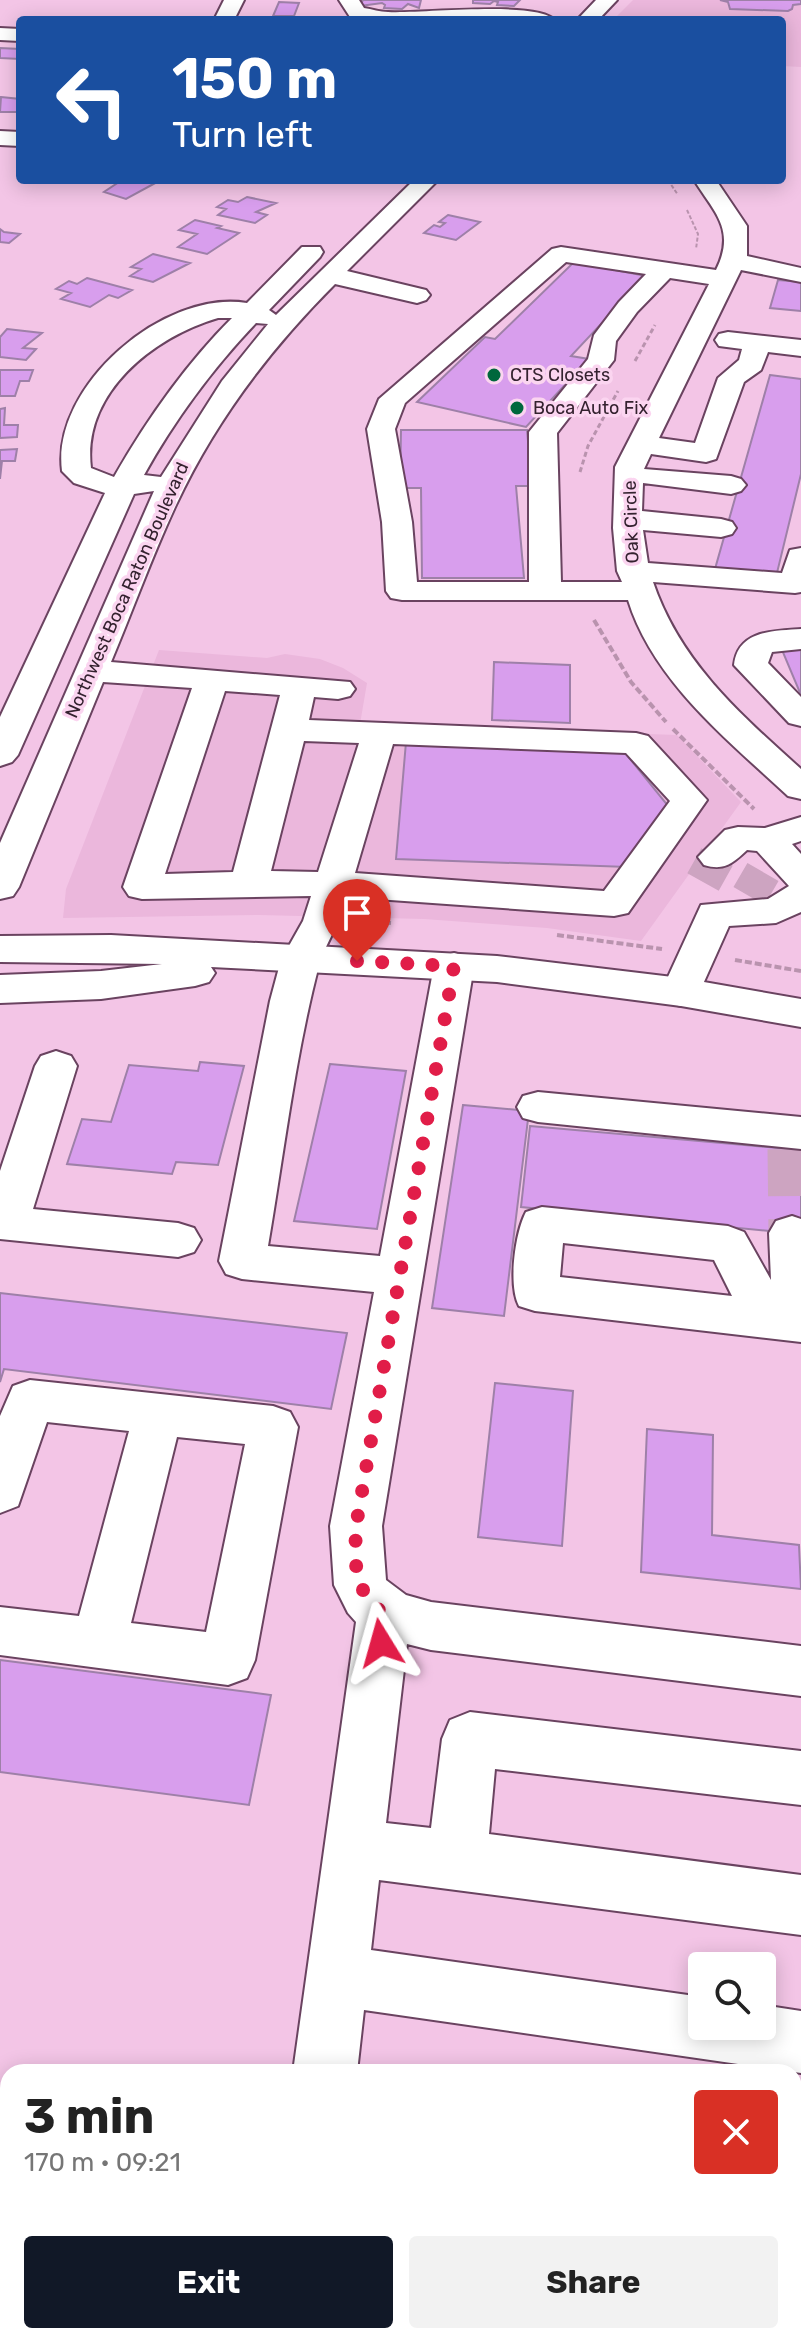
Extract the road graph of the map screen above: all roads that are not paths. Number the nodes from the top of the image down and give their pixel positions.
1 (349, 0) edge
2 (607, 0) edge
3 (368, 16) edge
4 (424, 16) edge
5 (498, 16) edge
6 (591, 16) edge
7 (415, 184) edge
8 (708, 184) edge
9 (334, 231) dead end
10 (664, 270) junction
11 (730, 270) junction
12 (330, 275) junction
13 (801, 275) edge
14 (417, 295) dead end
15 (251, 311) junction
16 (275, 332) junction
17 (695, 336) junction
18 (757, 343) junction
19 (801, 348) edge
20 (639, 444) junction
21 (629, 473) junction
22 (177, 474) junction
23 (731, 485) dead end
24 (123, 486) junction
25 (628, 519) junction
26 (721, 528) dead end
27 (801, 557) edge
28 (635, 581) junction
29 (545, 591) junction
30 (801, 639) edge
31 (91, 671) junction
32 (212, 680) junction
33 (299, 686) junction
34 (338, 689) dead end
35 (801, 716) edge
36 (801, 729) edge
37 (290, 730) junction
38 (379, 733) junction
39 (752, 743) junction
40 (0, 755) edge
41 (801, 788) edge
42 (753, 873) edge
43 (249, 883) junction
44 (333, 884) junction
45 (0, 887) edge
46 (801, 895) edge
47 (0, 949) edge
48 (301, 960) junction
49 (454, 966) junction
50 (0, 989) edge
51 (681, 992) junction
52 (801, 1013) edge
53 (56, 1066) dead end
54 (538, 1107) dead end
55 (794, 1138) edge
56 (6, 1198) edge
57 (792, 1233) tunnel mouth
58 (178, 1240) dead end
59 (400, 1276) junction
60 (784, 1322) edge
61 (158, 1414) junction
62 (0, 1491) edge
63 (384, 1614) junction
64 (0, 1631) edge
65 (99, 1643) junction
66 (801, 1671) edge
67 (801, 1778) edge
68 (356, 1849) junction
69 (457, 1859) junction
70 (801, 1905) edge
71 (338, 1976) junction
72 (801, 2042) edge
73 (326, 2064) edge

1 - 3 street
2 - 6 street
4 - 5 street
7 - 12 street, Northwest Boca Raton Boulevard
8 - 11 street
9 - 15 street
10 - 11 street
10 - 29 street
10 - 29 street
11 - 13 street
11 - 17 street, Oak Circle
12 - 14 street
12 - 16 street, Northwest Boca Raton Boulevard
15 - 16 street
15 - 24 street
15 - 24 street
16 - 22 street, Northwest Boca Raton Boulevard
17 - 18 street
17 - 20 street, Oak Circle
18 - 19 street
18 - 20 street
20 - 21 street, Oak Circle
21 - 23 street
21 - 25 street, Oak Circle
22 - 24 street
22 - 31 street, Northwest Boca Raton Boulevard
24 - 40 street
25 - 26 street
25 - 28 street, Oak Circle
27 - 28 street
28 - 29 street
28 - 39 street, Oak Circle
30 - 35 street
31 - 32 street
31 - 45 street, Northwest Boca Raton Boulevard
32 - 33 street
32 - 43 street
33 - 34 street
33 - 37 street
36 - 39 street
37 - 38 street
37 - 43 street
38 - 44 street
38 - 44 street
39 - 41 street, Oak Circle
42 - 46 street
42 - 51 street
43 - 44 street
44 - 48 street
47 - 48 street
48 - 49 street
48 - 50 street
48 - 59 street
49 - 51 street
49 - 59 street
51 - 52 street
53 - 56 street
54 - 55 street
56 - 58 street
57 - 60 street
59 - 63 street
61 - 62 street
61 - 65 street
61 - 65 street
63 - 66 street
63 - 68 street
64 - 65 street
67 - 69 street
68 - 69 street
68 - 71 street
69 - 70 street
71 - 72 street
71 - 73 street

